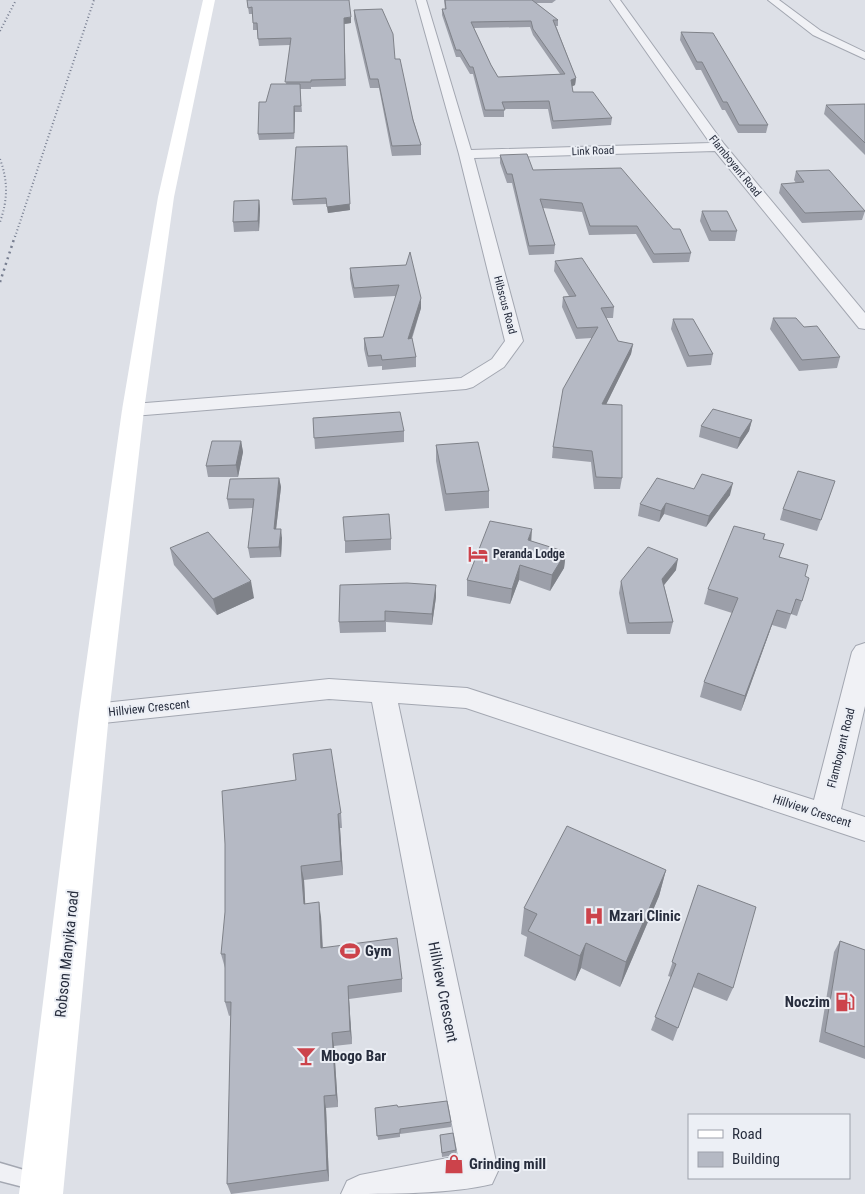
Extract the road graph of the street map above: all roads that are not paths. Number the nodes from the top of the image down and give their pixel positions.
1 (209, 0) edge
2 (421, 0) edge
3 (615, 0) edge
4 (773, 0) edge
5 (865, 56) edge
6 (720, 147) junction
7 (466, 154) junction
8 (865, 324) edge
9 (133, 410) junction
10 (865, 652) edge
11 (384, 693) junction
12 (94, 714) junction
13 (824, 815) junction
14 (865, 828) edge
15 (0, 1172) edge
16 (41, 1188) edge
17 (360, 1194) edge

1 - 9 street, Robson Manyika road
2 - 7 street, Hibscus Road
3 - 6 street, Flamboyant Road
4 - 5 street
6 - 7 street, Link Road
6 - 8 street, Flamboyant Road
7 - 9 street, Hibscus Road
9 - 12 street, Robson Manyika road
10 - 13 street, Flamboyant Road
11 - 12 street, Hillview Crescent
11 - 13 street, Hillview Crescent
11 - 17 street, Hillview Crescent
12 - 16 street, Robson Manyika road
13 - 14 street, Hillview Crescent
15 - 16 lane

